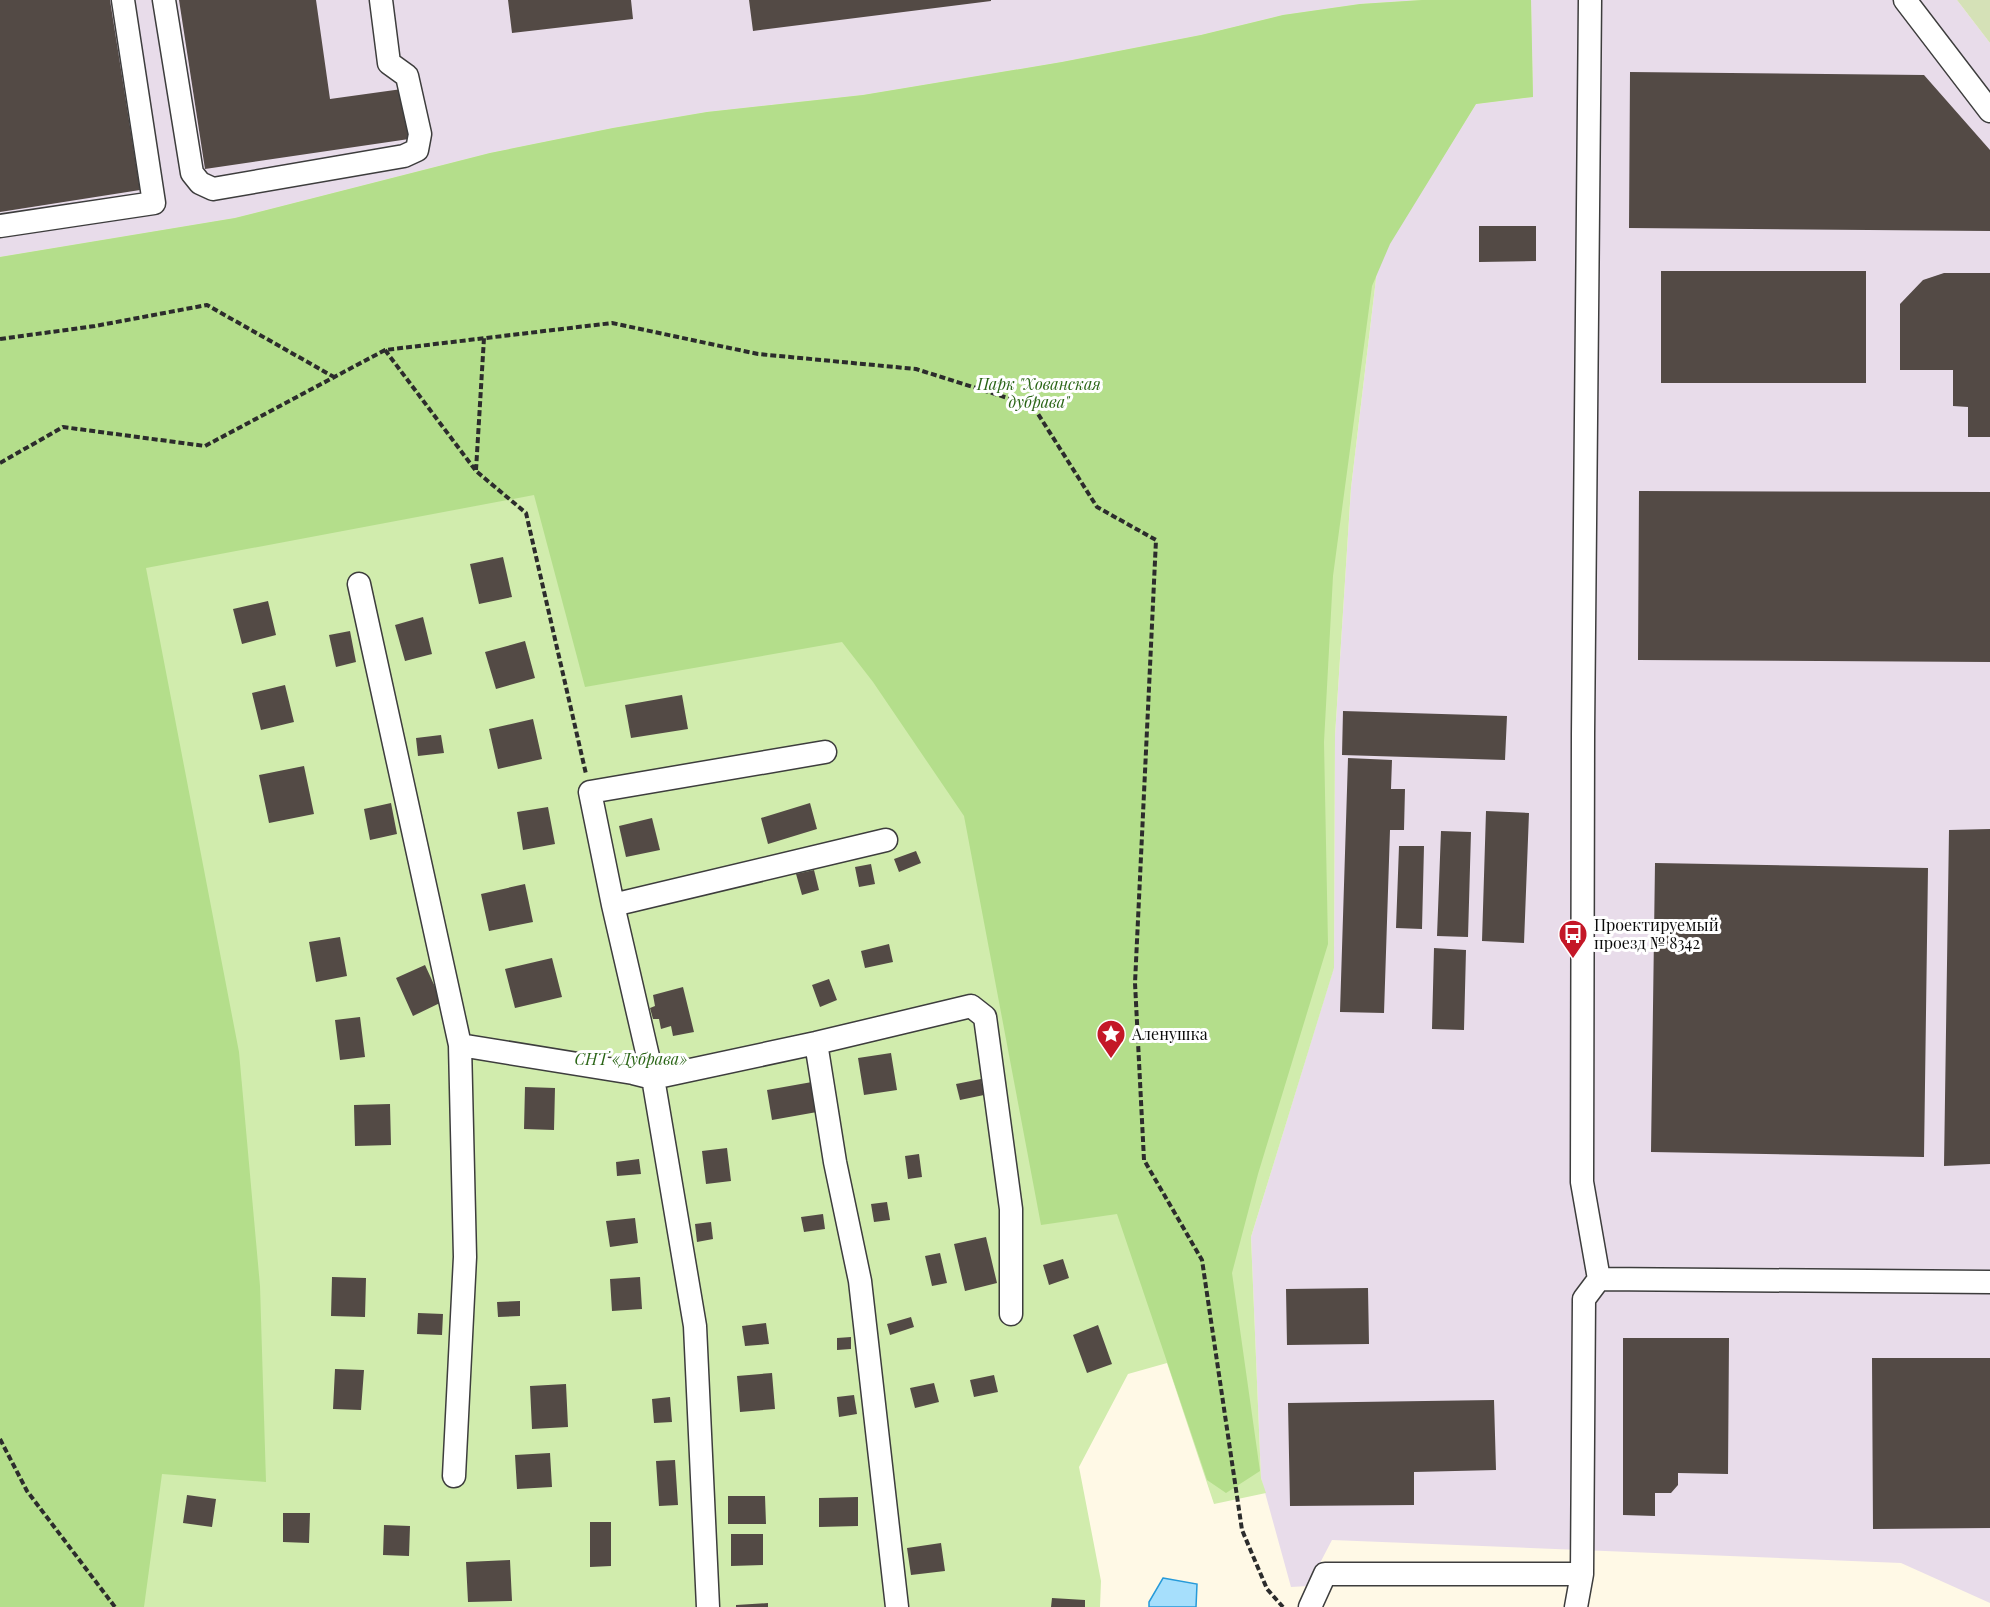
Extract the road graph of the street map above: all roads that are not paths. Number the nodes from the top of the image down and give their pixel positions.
1 (123, 0) edge
2 (164, 0) edge
3 (381, 0) edge
4 (1590, 0) edge
5 (1905, 0) edge
6 (1990, 111) edge
7 (0, 226) edge
8 (359, 584) dead end
9 (825, 752) dead end
10 (886, 840) dead end
11 (613, 905) junction
12 (816, 1043) junction
13 (460, 1045) junction
14 (653, 1078) junction
15 (1599, 1279) junction
16 (1990, 1282) edge
17 (1011, 1314) dead end
18 (454, 1476) dead end
19 (1582, 1574) junction
20 (708, 1607) edge
21 (897, 1607) edge
22 (1310, 1607) edge
23 (1576, 1607) edge

1 - 7 street
2 - 3 street
4 - 15 street
5 - 6 street
8 - 13 street
9 - 11 street
10 - 11 street
11 - 14 street
12 - 14 street
12 - 17 street
12 - 21 street
13 - 14 street
13 - 18 street
14 - 20 street
15 - 16 street
15 - 19 street
19 - 22 street
19 - 23 street

